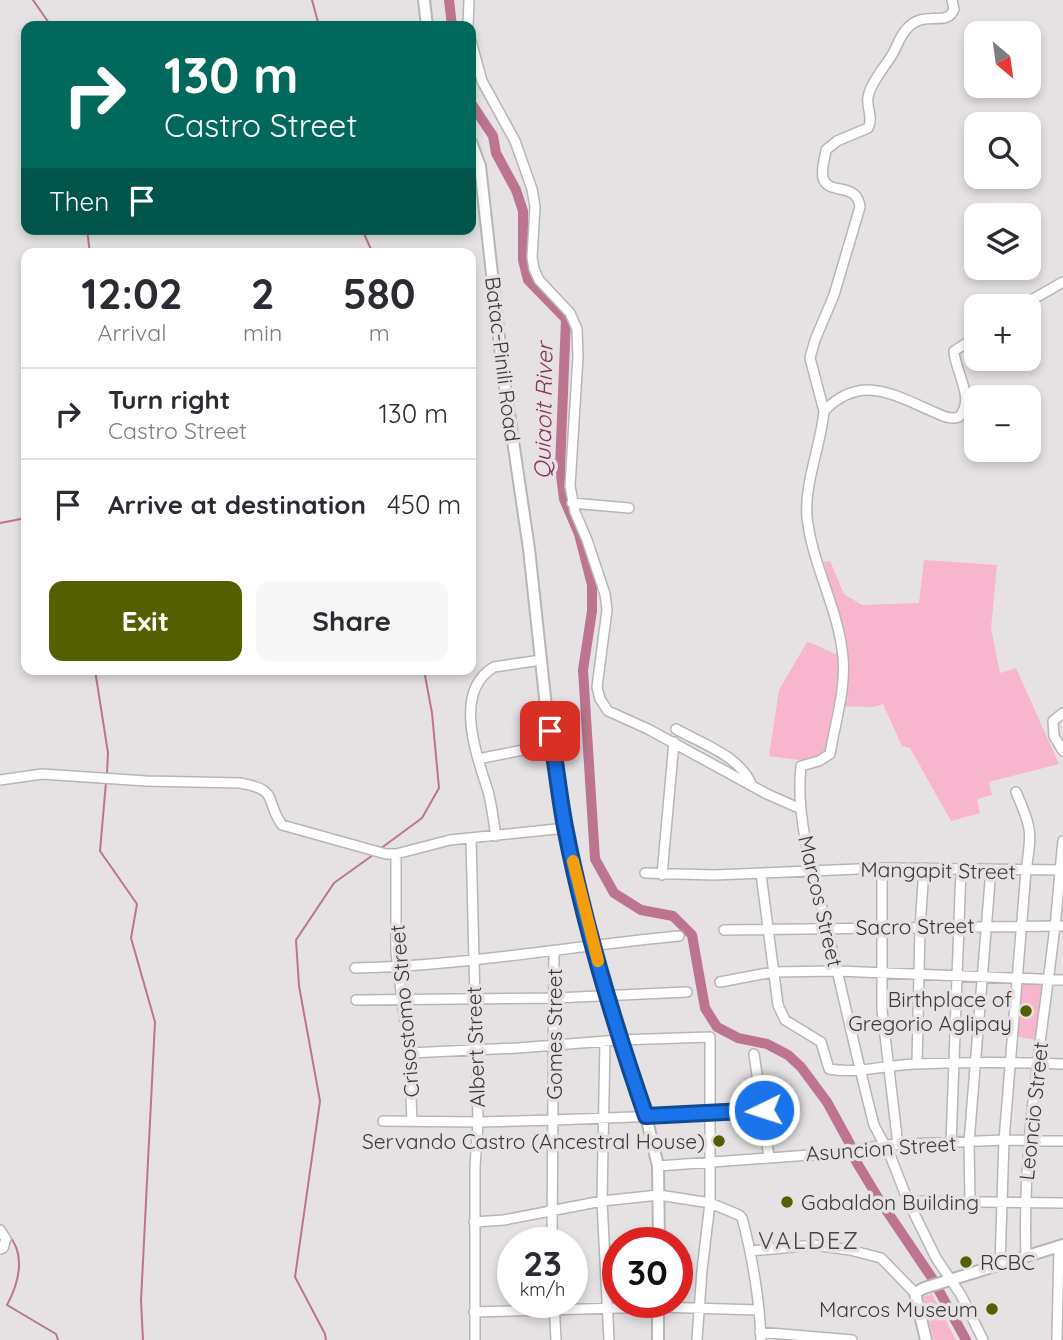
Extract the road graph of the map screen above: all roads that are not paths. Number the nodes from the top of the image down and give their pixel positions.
1 (424, 0) edge
2 (469, 0) edge
3 (952, 0) edge
4 (426, 21) edge
5 (468, 21) edge
6 (476, 59) edge
7 (476, 155) edge
8 (1063, 282) edge
9 (1041, 295) edge
10 (964, 345) edge
11 (824, 411) junction
12 (572, 503) junction
13 (629, 508) dead end
14 (541, 660) junction
15 (1063, 713) edge
16 (676, 729) dead end
17 (674, 742) junction
18 (553, 747) junction
19 (1063, 751) edge
20 (478, 760) junction
21 (0, 780) edge
22 (752, 786) junction
23 (1016, 792) dead end
24 (801, 809) junction
25 (566, 828) junction
26 (496, 836) junction
27 (471, 838) junction
28 (1063, 841) edge
29 (396, 854) junction
30 (882, 868) junction
31 (924, 868) junction
32 (961, 868) junction
33 (991, 869) junction
34 (811, 870) junction
35 (1061, 870) edge
36 (1026, 871) junction
37 (645, 873) dead end
38 (662, 874) junction
39 (761, 874) junction
40 (986, 925) junction
41 (958, 926) junction
42 (1022, 926) junction
43 (1059, 926) edge
44 (881, 927) junction
45 (827, 928) junction
46 (920, 928) junction
47 (768, 929) junction
48 (724, 930) dead end
49 (679, 936) dead end
50 (594, 944) junction
51 (554, 952) junction
52 (473, 961) junction
53 (398, 967) junction
54 (355, 968) dead end
55 (836, 971) junction
56 (880, 971) junction
57 (773, 972) junction
58 (918, 974) junction
59 (956, 975) junction
60 (984, 977) junction
61 (1018, 978) junction
62 (1047, 980) junction
63 (1063, 981) edge
64 (720, 982) dead end
65 (687, 992) dead end
66 (606, 995) junction
67 (473, 998) junction
68 (555, 998) junction
69 (356, 1000) dead end
70 (402, 1000) junction
71 (619, 1040) junction
72 (605, 1041) junction
73 (554, 1045) junction
74 (477, 1050) junction
75 (409, 1053) junction
76 (754, 1054) dead end
77 (977, 1062) junction
78 (1012, 1062) junction
79 (1037, 1063) junction
80 (917, 1064) junction
81 (952, 1064) junction
82 (1063, 1064) edge
83 (887, 1066) junction
84 (860, 1072) junction
85 (793, 1107) dead end
86 (764, 1110) junction
87 (711, 1114) junction
88 (646, 1116) junction
89 (604, 1117) junction
90 (554, 1120) junction
91 (383, 1121) dead end
92 (412, 1121) junction
93 (478, 1122) junction
94 (1004, 1140) junction
95 (1028, 1140) junction
96 (1063, 1141) edge
97 (970, 1142) junction
98 (951, 1143) junction
99 (884, 1145) junction
100 (898, 1145) junction
101 (769, 1157) junction
102 (711, 1161) junction
103 (658, 1166) junction
104 (659, 1195) junction
105 (603, 1201) junction
106 (908, 1201) junction
107 (970, 1201) junction
108 (1001, 1201) junction
109 (1024, 1201) junction
110 (710, 1203) junction
111 (1063, 1203) edge
112 (551, 1210) junction
113 (474, 1222) junction
114 (552, 1227) edge
115 (604, 1227) edge
116 (659, 1227) edge
117 (0, 1230) edge
118 (1061, 1245) edge
119 (0, 1250) edge
120 (750, 1251) junction
121 (1026, 1256) junction
122 (1000, 1264) junction
123 (947, 1280) junction
124 (919, 1290) junction
125 (693, 1308) edge
126 (700, 1308) junction
127 (497, 1310) edge
128 (758, 1310) junction
129 (474, 1312) junction
130 (1061, 1315) edge
131 (555, 1318) edge
132 (608, 1318) edge
133 (658, 1318) edge
134 (761, 1336) edge
135 (475, 1340) edge
136 (556, 1340) edge
137 (608, 1340) edge
138 (657, 1340) edge
139 (697, 1340) edge
140 (852, 1340) edge
141 (926, 1340) edge
142 (983, 1340) edge
143 (1057, 1340) edge

1 - 4 main road
2 - 5 street
3 - 11 street
6 - 12 street
7 - 14 main road, Batac-Pinili Road
8 - 9 street
10 - 11 street
11 - 24 street, Marcos Street
12 - 13 street
12 - 17 street
14 - 18 main road, Batac-Pinili Road
14 - 20 street
15 - 19 street
16 - 22 street
17 - 22 street
17 - 38 street
18 - 20 street
18 - 25 main road, Batac-Pinili Road
20 - 26 street
21 - 29 street
22 - 24 street
23 - 36 street
24 - 34 street, Marcos Street
25 - 26 street
25 - 50 main road, Batac-Pinili Road
26 - 27 street
27 - 29 street
27 - 52 street, Albert Street
28 - 35 street, Leoncio Street
29 - 53 street, Crisostomo Street
30 - 31 street, Mangapit Street
30 - 34 street, Mangapit Street
30 - 44 street
31 - 32 street, Mangapit Street
31 - 46 street
32 - 33 street, Mangapit Street
32 - 41 street
33 - 36 street, Mangapit Street
33 - 40 street
34 - 39 street, Mangapit Street
34 - 45 street, Marcos Street
35 - 36 street, Mangapit Street
35 - 43 street, Leoncio Street
36 - 42 street
37 - 38 street, Mangapit Street
38 - 39 street, Mangapit Street
39 - 47 street
40 - 41 street, Sacro Street
40 - 42 street, Sacro Street
40 - 60 street
41 - 46 street, Sacro Street
41 - 59 street
42 - 43 street, Sacro Street
42 - 61 street
43 - 62 street, Leoncio Street
44 - 45 street, Sacro Street
44 - 46 street, Sacro Street
44 - 56 street
45 - 47 street, Sacro Street
45 - 55 street, Marcos Street
46 - 58 street
47 - 48 street, Sacro Street
47 - 57 street
49 - 50 street
50 - 51 street
50 - 66 main road, Batac-Pinili Road
51 - 52 street
51 - 68 street, Gomes Street
52 - 53 street
52 - 67 street, Albert Street
53 - 54 street
53 - 70 street, Crisostomo Street
55 - 56 street
55 - 57 street
55 - 84 street, Marcos Street
56 - 58 street
56 - 83 street
57 - 64 street
57 - 84 street
58 - 59 street
58 - 80 street
59 - 60 street
59 - 81 street
60 - 61 street
60 - 77 street
61 - 62 street
61 - 78 street
62 - 63 street
62 - 79 street, Leoncio Street
65 - 66 street
66 - 68 street
66 - 71 main road, Batac-Pinili Road
67 - 68 street
67 - 70 street
67 - 74 street, Albert Street
68 - 73 street, Gomes Street
69 - 70 street
70 - 75 street, Crisostomo Street
71 - 72 street
71 - 87 street
71 - 88 main road, Batac-Pinili Road
72 - 73 street
72 - 89 street
73 - 74 street
73 - 90 street, Gomes Street
74 - 75 street
74 - 93 street, Albert Street
75 - 92 street, Crisostomo Street
76 - 86 street
77 - 78 street
77 - 81 street
77 - 97 street
78 - 79 street
78 - 94 street
79 - 82 street
79 - 95 street, Leoncio Street
80 - 81 street
80 - 83 street
81 - 98 street
83 - 84 street
83 - 100 street
84 - 99 street, Marcos Street
85 - 86 street, Crisostomo Street
86 - 87 street, Crisostomo Street
86 - 101 street
87 - 88 street, Crisostomo Street
87 - 102 street
88 - 89 street, Crisostomo Street
88 - 103 main road, Batac-Pinili Road
89 - 90 street, Crisostomo Street
89 - 105 street
90 - 93 street, Crisostomo Street
90 - 112 street, Gomes Street
91 - 92 street
92 - 93 street, Crisostomo Street
93 - 113 street, Albert Street
94 - 95 street, Asuncion Street
94 - 97 street, Asuncion Street
94 - 108 street
95 - 96 street, Asuncion Street
95 - 109 street, Leoncio Street
97 - 98 street, Asuncion Street
97 - 107 street
98 - 100 street, Asuncion Street
99 - 100 street, Asuncion Street
99 - 101 street, Asuncion Street
99 - 106 street, Marcos Street
101 - 102 street, Asuncion Street
102 - 103 street, Asuncion Street
102 - 110 street
103 - 104 main road, Batac-Pinili Road
104 - 105 street
104 - 110 street
104 - 116 main road, Batac-Pinili Road
105 - 112 street
105 - 115 street
106 - 107 street
106 - 123 street, Marcos Street
107 - 108 street
108 - 109 street
108 - 122 street
109 - 111 street
109 - 121 street, Leoncio Street
110 - 120 street
110 - 126 street
112 - 113 street
112 - 114 street, Gomes Street
113 - 129 street, Albert Street
117 - 119 street
118 - 121 main road
118 - 130 street
120 - 124 street
120 - 128 street
121 - 122 main road
122 - 123 main road
123 - 124 main road
123 - 142 street, Marcos Street
124 - 141 main road
125 - 126 street
126 - 128 street
126 - 139 street
127 - 129 street
128 - 134 street
129 - 135 street, Albert Street
130 - 143 street
131 - 136 street
132 - 137 street
133 - 138 main road
134 - 140 street

